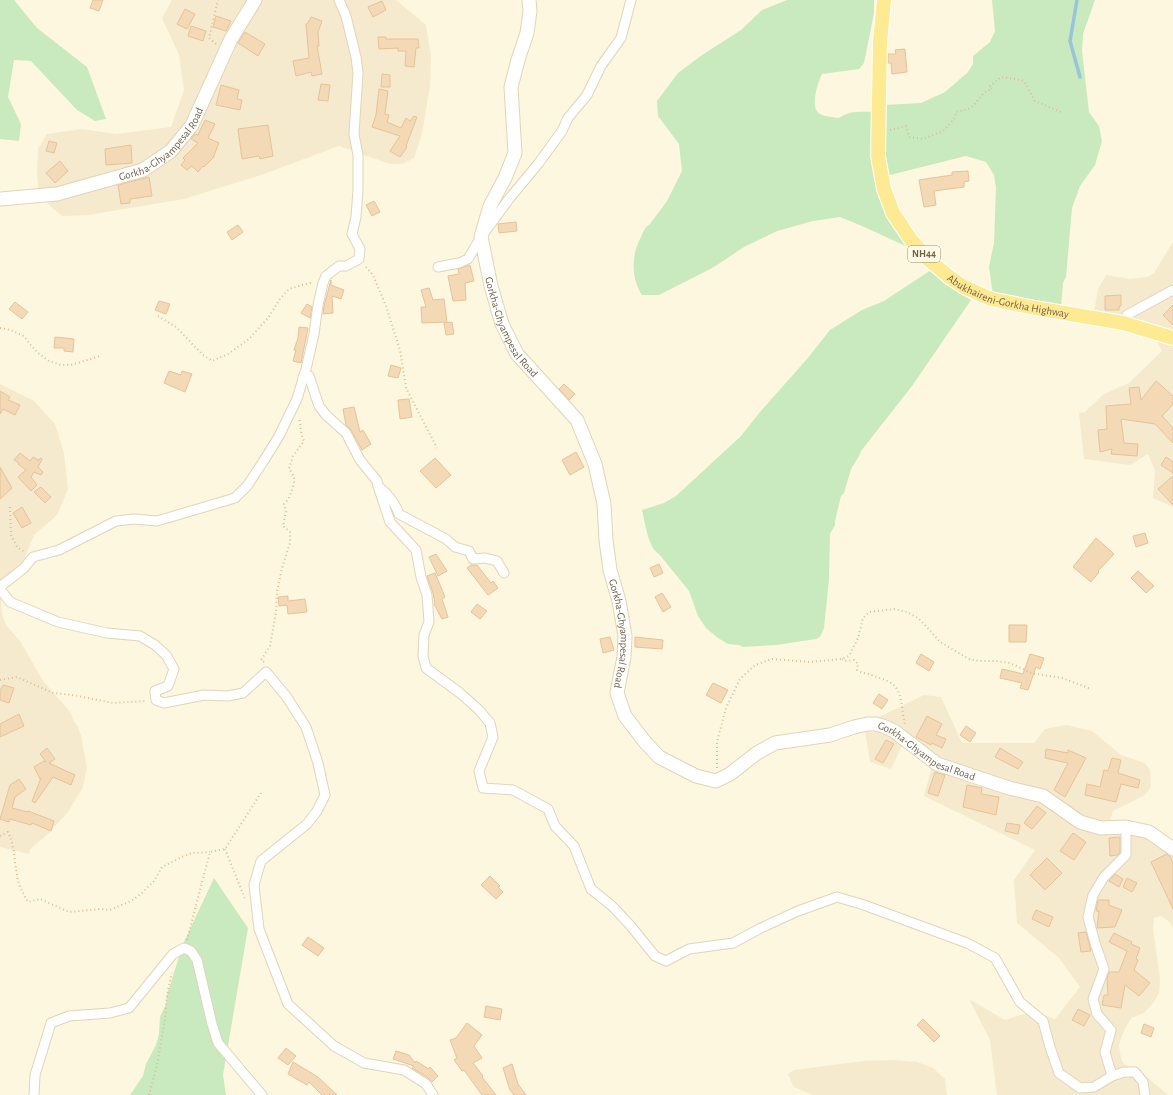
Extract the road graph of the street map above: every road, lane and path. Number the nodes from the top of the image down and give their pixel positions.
1 (218, 0) edge
2 (255, 0) edge
3 (339, 0) edge
4 (528, 0) edge
5 (631, 0) edge
6 (884, 0) edge
7 (232, 37) junction
8 (1061, 112) dead end
9 (888, 130) dead end
10 (0, 199) edge
11 (481, 237) junction
12 (360, 259) junction
13 (438, 267) dead end
14 (323, 283) junction
15 (1173, 290) edge
16 (158, 316) dead end
17 (1122, 323) junction
18 (0, 328) edge
19 (1173, 338) edge
20 (100, 356) dead end
21 (303, 376) junction
22 (297, 399) junction
23 (437, 448) dead end
24 (378, 486) junction
25 (10, 507) dead end
26 (33, 557) junction
27 (504, 573) dead end
28 (0, 588) edge
29 (842, 659) junction
30 (266, 672) junction
31 (0, 680) edge
32 (1091, 689) dead end
33 (156, 700) junction
34 (908, 741) junction
35 (716, 781) junction
36 (261, 793) dead end
37 (1126, 828) junction
38 (0, 836) edge
39 (225, 849) junction
40 (1173, 849) edge
41 (210, 852) junction
42 (246, 901) dead end
43 (184, 948) junction
44 (172, 969) dead end
45 (1112, 1076) junction
46 (34, 1095) edge
47 (149, 1095) edge
48 (262, 1095) edge
49 (434, 1095) edge
50 (1145, 1095) edge

1 - 7 path
2 - 7 main road, Gorkha-Ghyampesal Road
3 - 12 street
4 - 11 main road, Gorkha-Ghyampesal Road
5 - 11 street
6 - 17 main road, Abukhaireni-Gorkha Highway / NH44
7 - 10 main road, Gorkha-Ghyampesal Road
8 - 9 path
11 - 13 street
11 - 35 main road, Gorkha-Ghyampesal Road
12 - 14 street
12 - 23 path
14 - 16 path
14 - 21 street
15 - 17 street
17 - 19 main road, Abukhaireni-Gorkha Highway / NH44
18 - 20 path
21 - 22 street
21 - 24 street
22 - 26 street
22 - 30 path
24 - 27 street
24 - 45 street
25 - 26 path
26 - 28 street
28 - 33 street
29 - 32 path
29 - 34 path
29 - 35 path
30 - 33 street
30 - 49 street
31 - 33 path
34 - 35 main road, Gorkha-Ghyampesal Road
34 - 37 main road, Gorkha-Ghyampesal Road
36 - 39 path
37 - 40 main road, Gorkha-Ghyampesal Road
37 - 45 street
38 - 41 path
39 - 41 path
39 - 42 path
41 - 43 path
43 - 46 street
43 - 48 street
44 - 47 path
45 - 50 street

